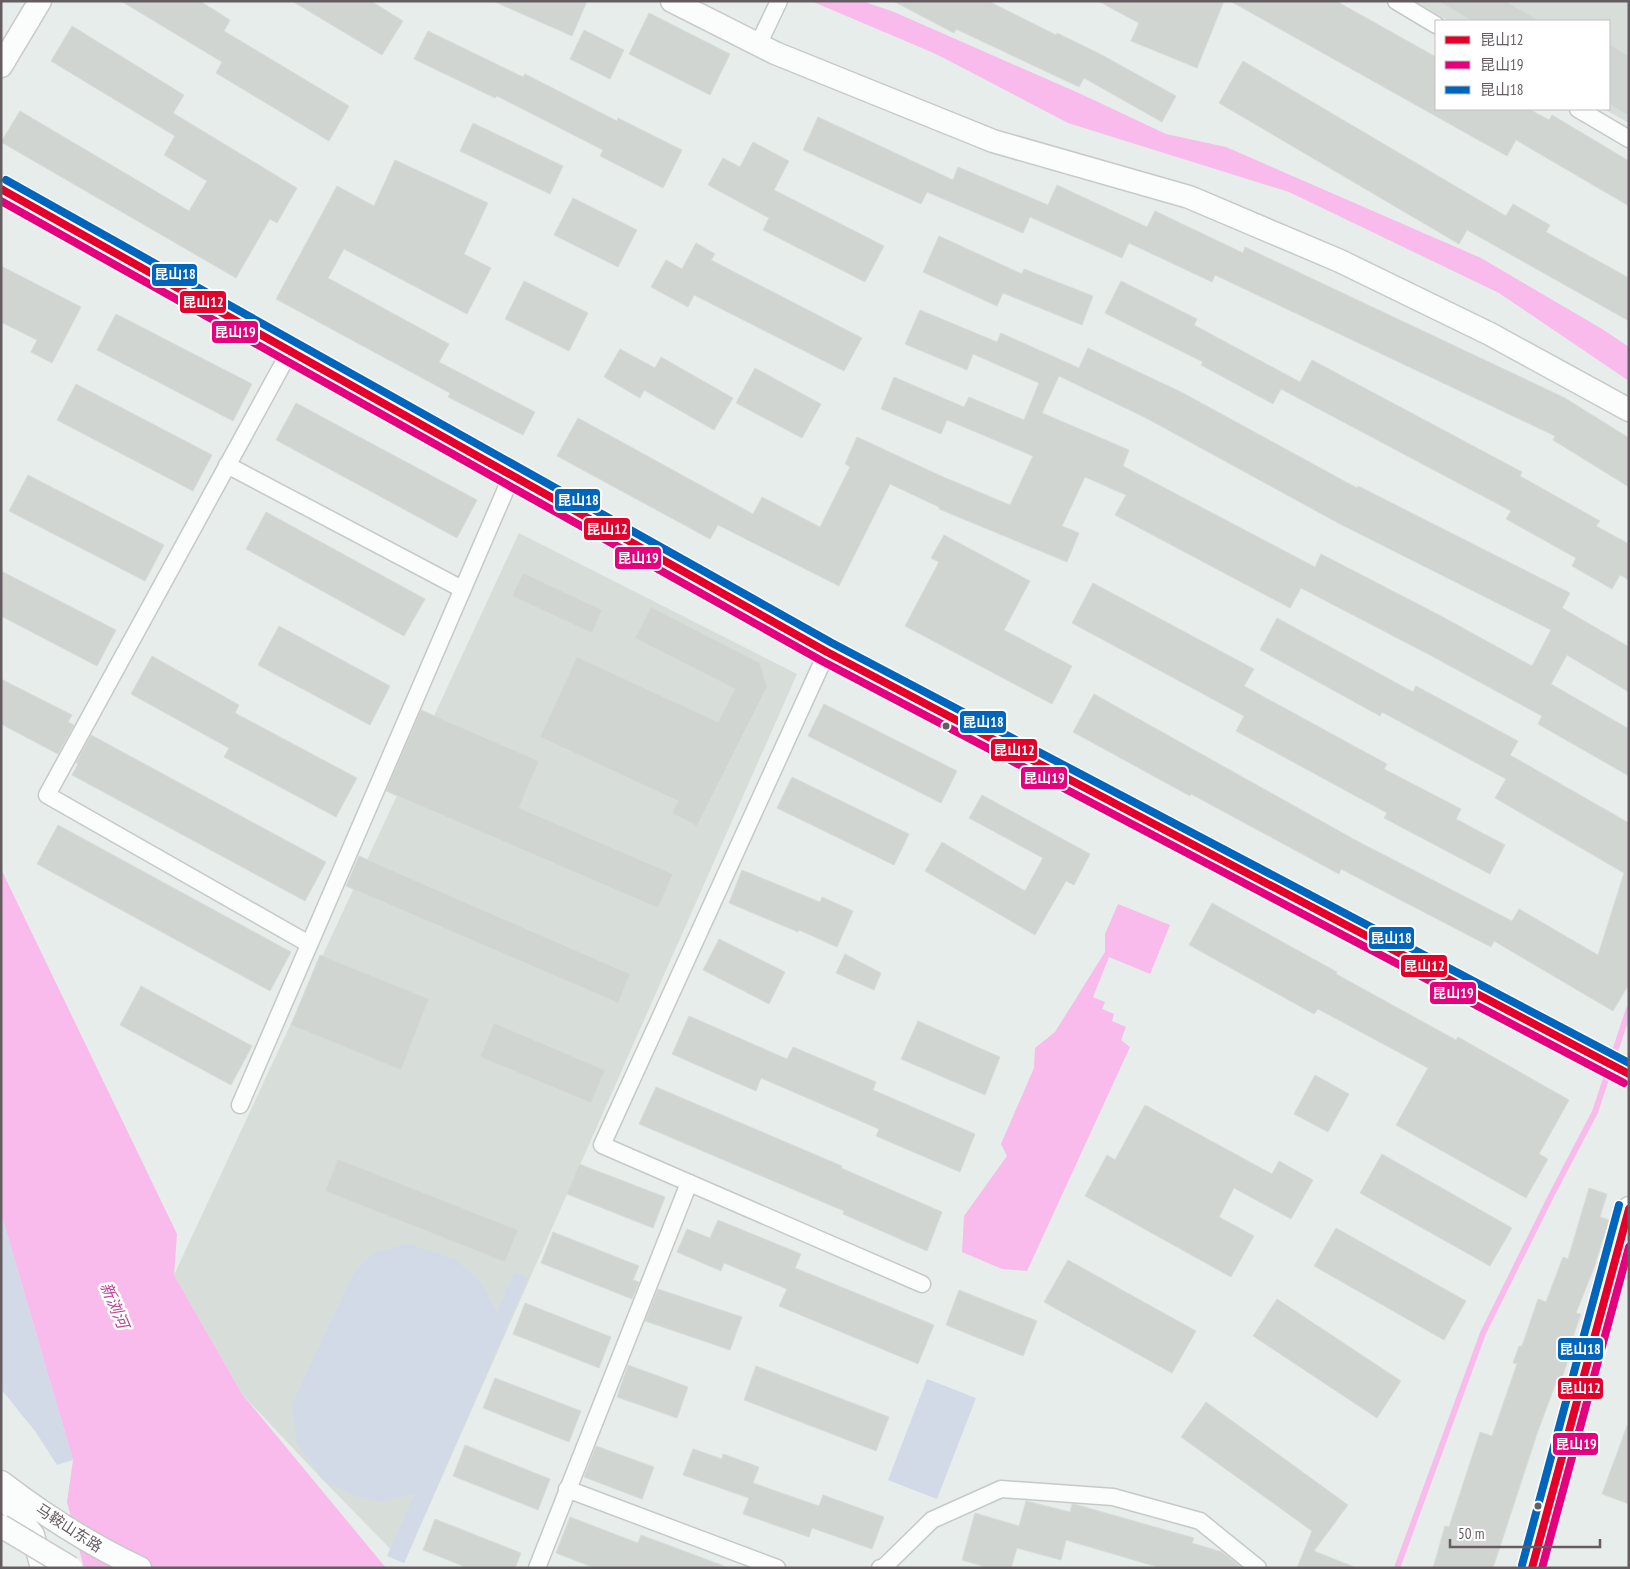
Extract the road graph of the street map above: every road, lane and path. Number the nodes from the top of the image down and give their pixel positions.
1 (40, 1) edge
2 (672, 1) edge
3 (779, 1) edge
4 (1396, 1) edge
5 (1435, 24) edge
6 (758, 45) junction
7 (1, 66) edge
8 (1580, 110) edge
9 (1629, 139) edge
10 (1, 189) edge
11 (290, 351) junction
12 (1629, 410) edge
13 (227, 465) junction
14 (512, 475) junction
15 (462, 589) junction
16 (827, 652) junction
17 (310, 944) junction
18 (1626, 1073) edge
19 (240, 1105) dead end
20 (689, 1183) junction
21 (1629, 1208) edge
22 (922, 1284) dead end
23 (1, 1482) edge
24 (567, 1489) junction
25 (1, 1494) edge
26 (1, 1526) edge
27 (42, 1568) edge
28 (71, 1568) edge
29 (140, 1568) edge
30 (537, 1568) edge
31 (777, 1568) edge
32 (880, 1568) edge
33 (1258, 1568) edge
34 (1532, 1568) edge

1 - 7 street
2 - 6 street
3 - 6 street
4 - 5 street
6 - 12 street
8 - 9 street
10 - 11 street
11 - 13 street
11 - 14 street
13 - 15 street
13 - 17 street
14 - 15 street
14 - 16 street
15 - 17 street
16 - 18 street
16 - 20 street
17 - 19 street
20 - 22 street
20 - 24 street
21 - 34 street
23 - 29 street, 马鞍山东路
24 - 30 street
24 - 31 street
25 - 27 street
26 - 28 street, bridge
32 - 33 street

